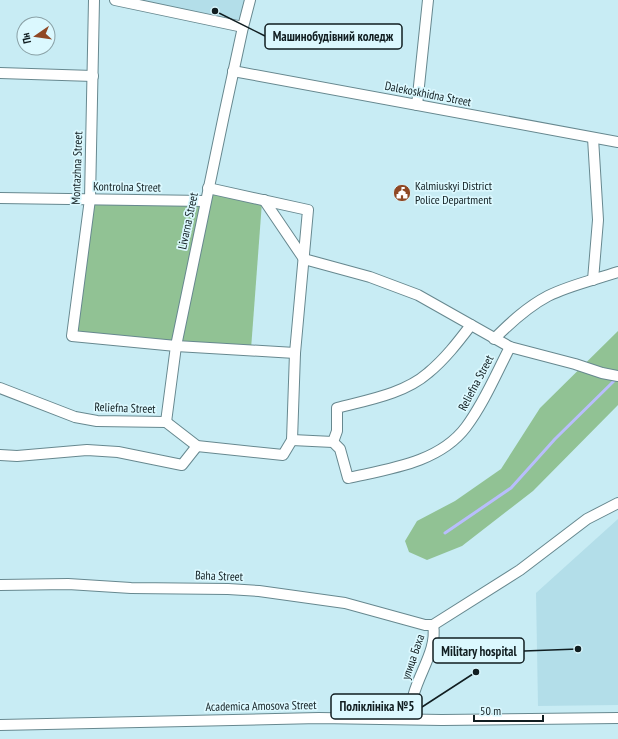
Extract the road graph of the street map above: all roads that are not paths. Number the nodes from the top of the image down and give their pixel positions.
1 (94, 0) edge
2 (115, 0) edge
3 (250, 0) edge
4 (428, 0) edge
5 (243, 27) junction
6 (233, 71) junction
7 (0, 73) edge
8 (93, 76) junction
9 (418, 105) junction
10 (593, 138) junction
11 (618, 142) edge
12 (208, 188) junction
13 (0, 198) edge
14 (90, 199) junction
15 (264, 200) junction
16 (205, 201) junction
17 (304, 259) junction
18 (618, 272) edge
19 (592, 280) junction
20 (471, 325) junction
21 (494, 339) junction
22 (176, 346) junction
23 (510, 347) junction
24 (294, 353) junction
25 (618, 376) edge
26 (0, 388) edge
27 (166, 422) junction
28 (292, 440) junction
29 (332, 442) junction
30 (197, 446) junction
31 (0, 455) edge
32 (618, 502) edge
33 (0, 585) edge
34 (433, 625) junction
35 (618, 718) edge
36 (412, 719) junction
37 (0, 724) edge

1 - 8 street, Montazhna Street
2 - 5 street
3 - 5 street, Livarna Street
4 - 9 street
5 - 6 street, Livarna Street
6 - 9 street, Dalekoskhidna Street
6 - 12 street, Livarna Street
7 - 8 street
8 - 14 street, Montazhna Street
9 - 10 street, Dalekoskhidna Street
10 - 11 street, Dalekoskhidna Street
10 - 19 street
12 - 15 street
12 - 16 street, Livarna Street
13 - 14 street, Kontrolna Street
14 - 16 street, Kontrolna Street
14 - 22 street, Montazhna Street
15 - 17 street
15 - 17 street
16 - 22 street, Livarna Street
17 - 20 street, Reliefna Street
17 - 24 street
18 - 19 street, Reliefna Street
19 - 21 street, Reliefna Street
20 - 21 street, Reliefna Street
20 - 29 street
21 - 23 street, Reliefna Street
22 - 24 street
22 - 27 street, Livarna Street
23 - 25 street, Reliefna Street
23 - 29 street, Reliefna Street
24 - 28 street
26 - 27 street, Reliefna Street
27 - 30 street, Reliefna Street
28 - 29 street
28 - 30 street
30 - 31 street
32 - 34 street
33 - 34 street, Baha Street
34 - 36 street, улица Баха
35 - 36 street, Academica Amosova Street
36 - 37 street, Academica Amosova Street

